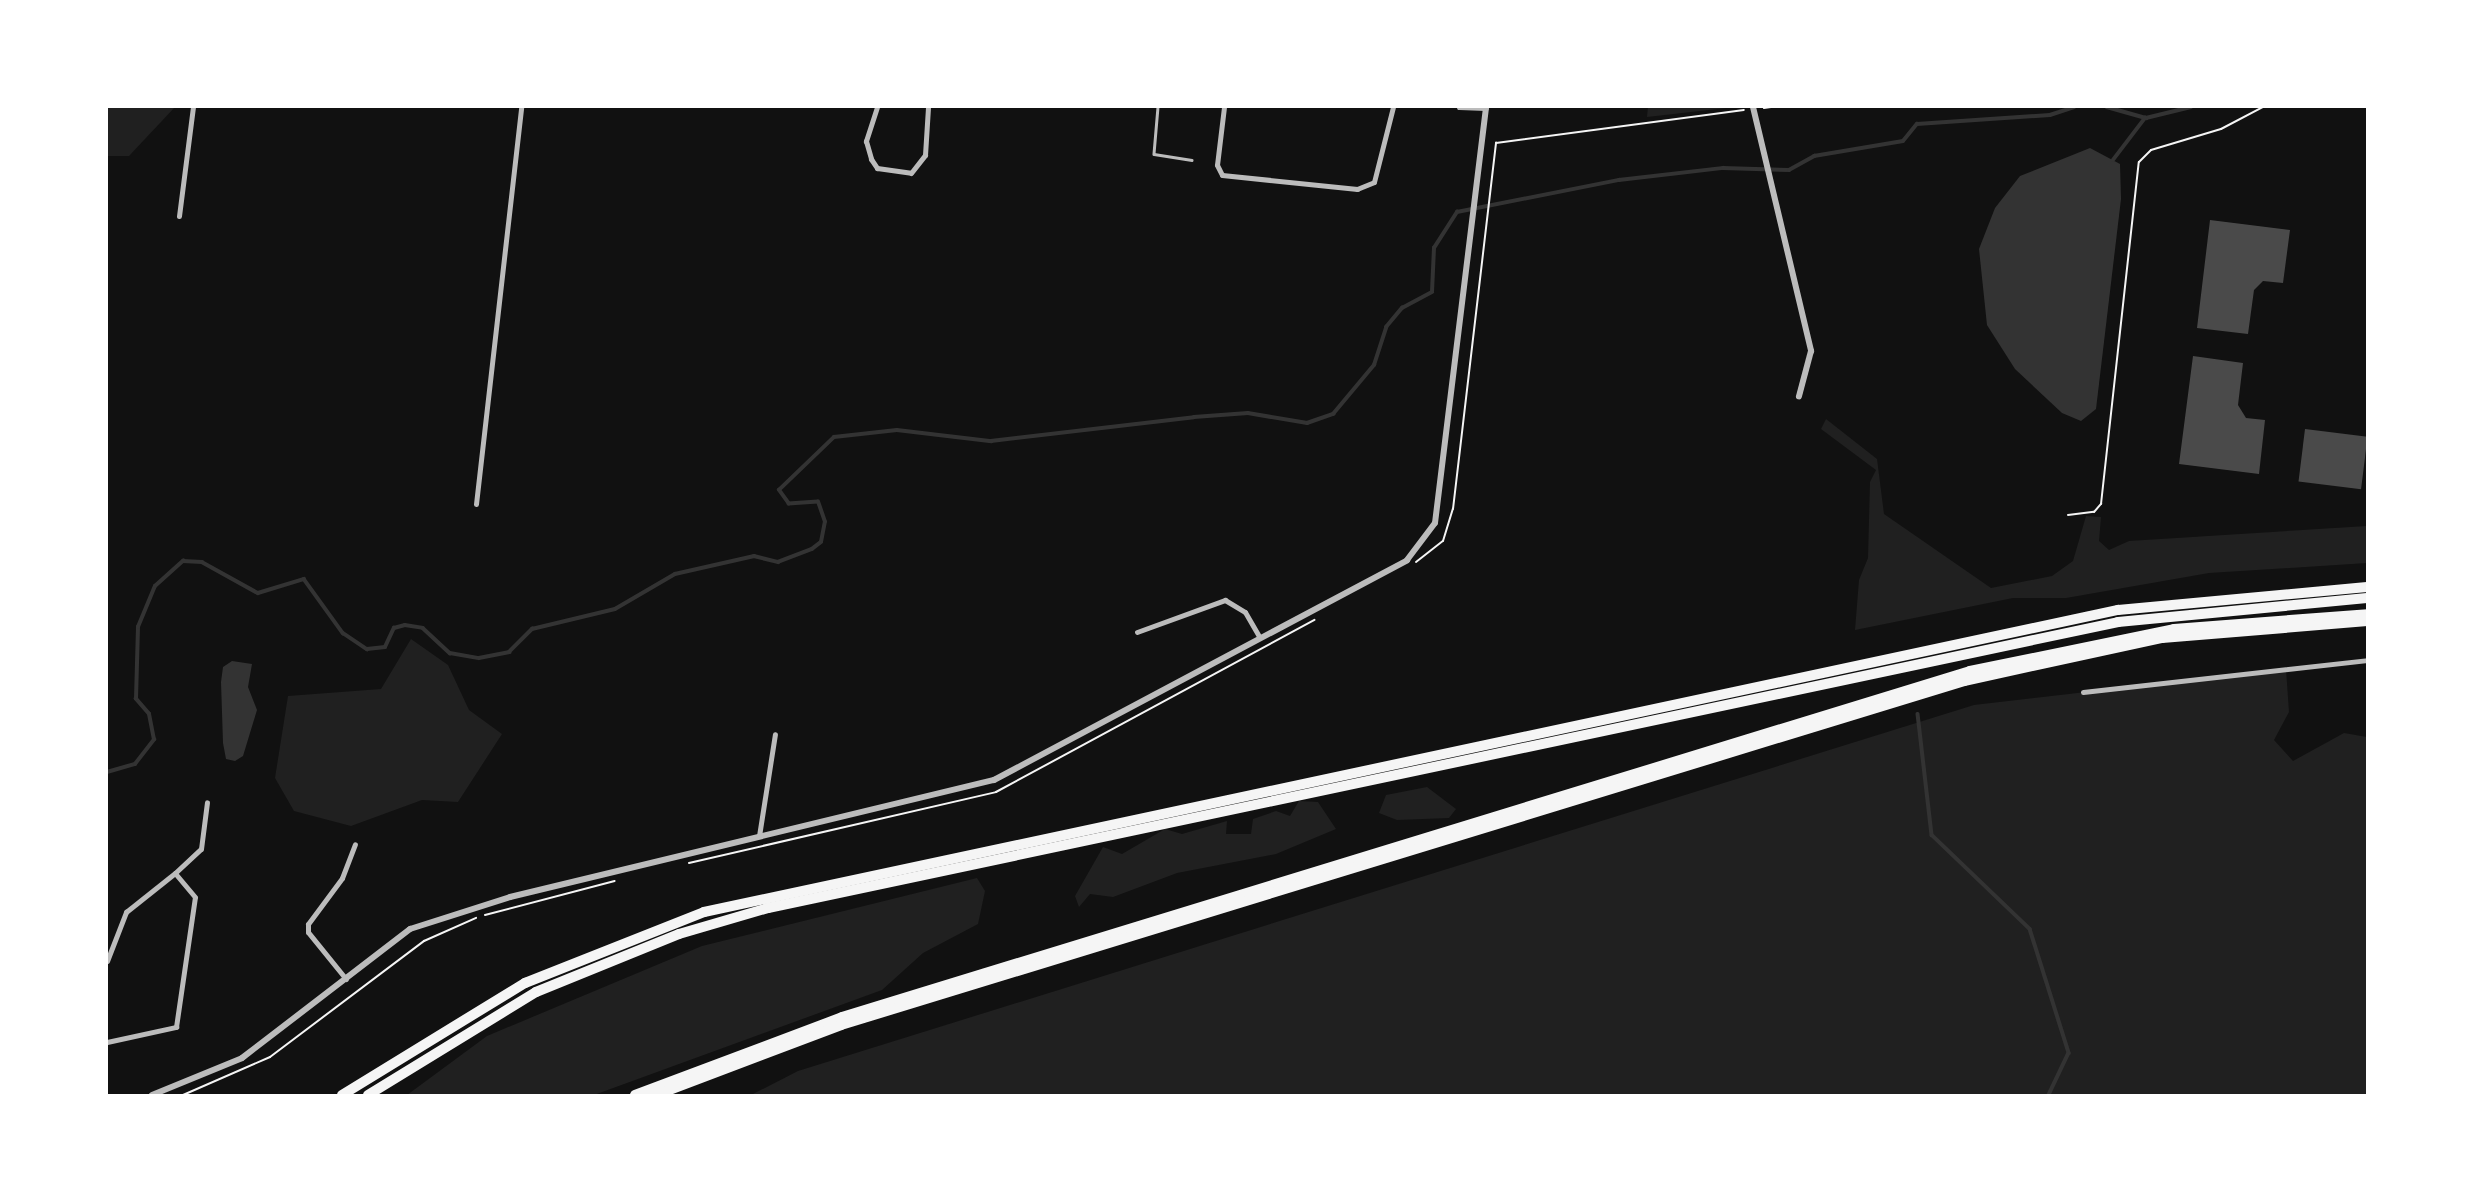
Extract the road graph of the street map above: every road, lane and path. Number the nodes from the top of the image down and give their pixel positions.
1 (193, 107) edge
2 (521, 107) edge
3 (877, 107) edge
4 (928, 107) edge
5 (1158, 107) edge
6 (1224, 107) edge
7 (1393, 107) edge
8 (1459, 107) edge
9 (1486, 107) edge
10 (1771, 107) edge
11 (2263, 107) edge
12 (1753, 108) edge
13 (1192, 160) dead end
14 (179, 216) dead end
15 (1799, 396) dead end
16 (476, 504) dead end
17 (2068, 514) dead end
18 (1406, 568) dead end
19 (2367, 587) edge
20 (2367, 598) edge
21 (2367, 614) edge
22 (1323, 615) dead end
23 (2367, 621) edge
24 (1137, 632) dead end
25 (1259, 636) junction
26 (2367, 660) edge
27 (2083, 692) dead end
28 (1672, 706) junction
29 (1689, 713) junction
30 (775, 734) dead end
31 (207, 802) dead end
32 (759, 836) junction
33 (355, 844) dead end
34 (685, 864) dead end
35 (175, 873) junction
36 (618, 880) dead end
37 (825, 883) junction
38 (813, 899) junction
39 (107, 961) edge
40 (346, 979) junction
41 (107, 1042) edge
42 (152, 1095) edge
43 (183, 1095) edge
44 (342, 1095) edge
45 (368, 1095) edge
46 (635, 1095) edge
47 (656, 1095) edge

1 - 14 street
2 - 16 street
3 - 4 street
5 - 13 lane
6 - 7 street
8 - 9 street
9 - 25 street
10 - 12 path
11 - 17 path
12 - 15 street
12 - 18 path
19 - 28 highway
20 - 29 highway
21 - 46 highway
22 - 34 path
23 - 47 highway
24 - 25 street
25 - 32 street
26 - 27 street
28 - 29 highway
28 - 37 highway
29 - 38 highway
30 - 32 street
31 - 35 street
32 - 40 street
33 - 40 street
35 - 39 street
35 - 41 street
36 - 43 path
37 - 38 highway
37 - 44 highway
38 - 45 highway
40 - 42 street

